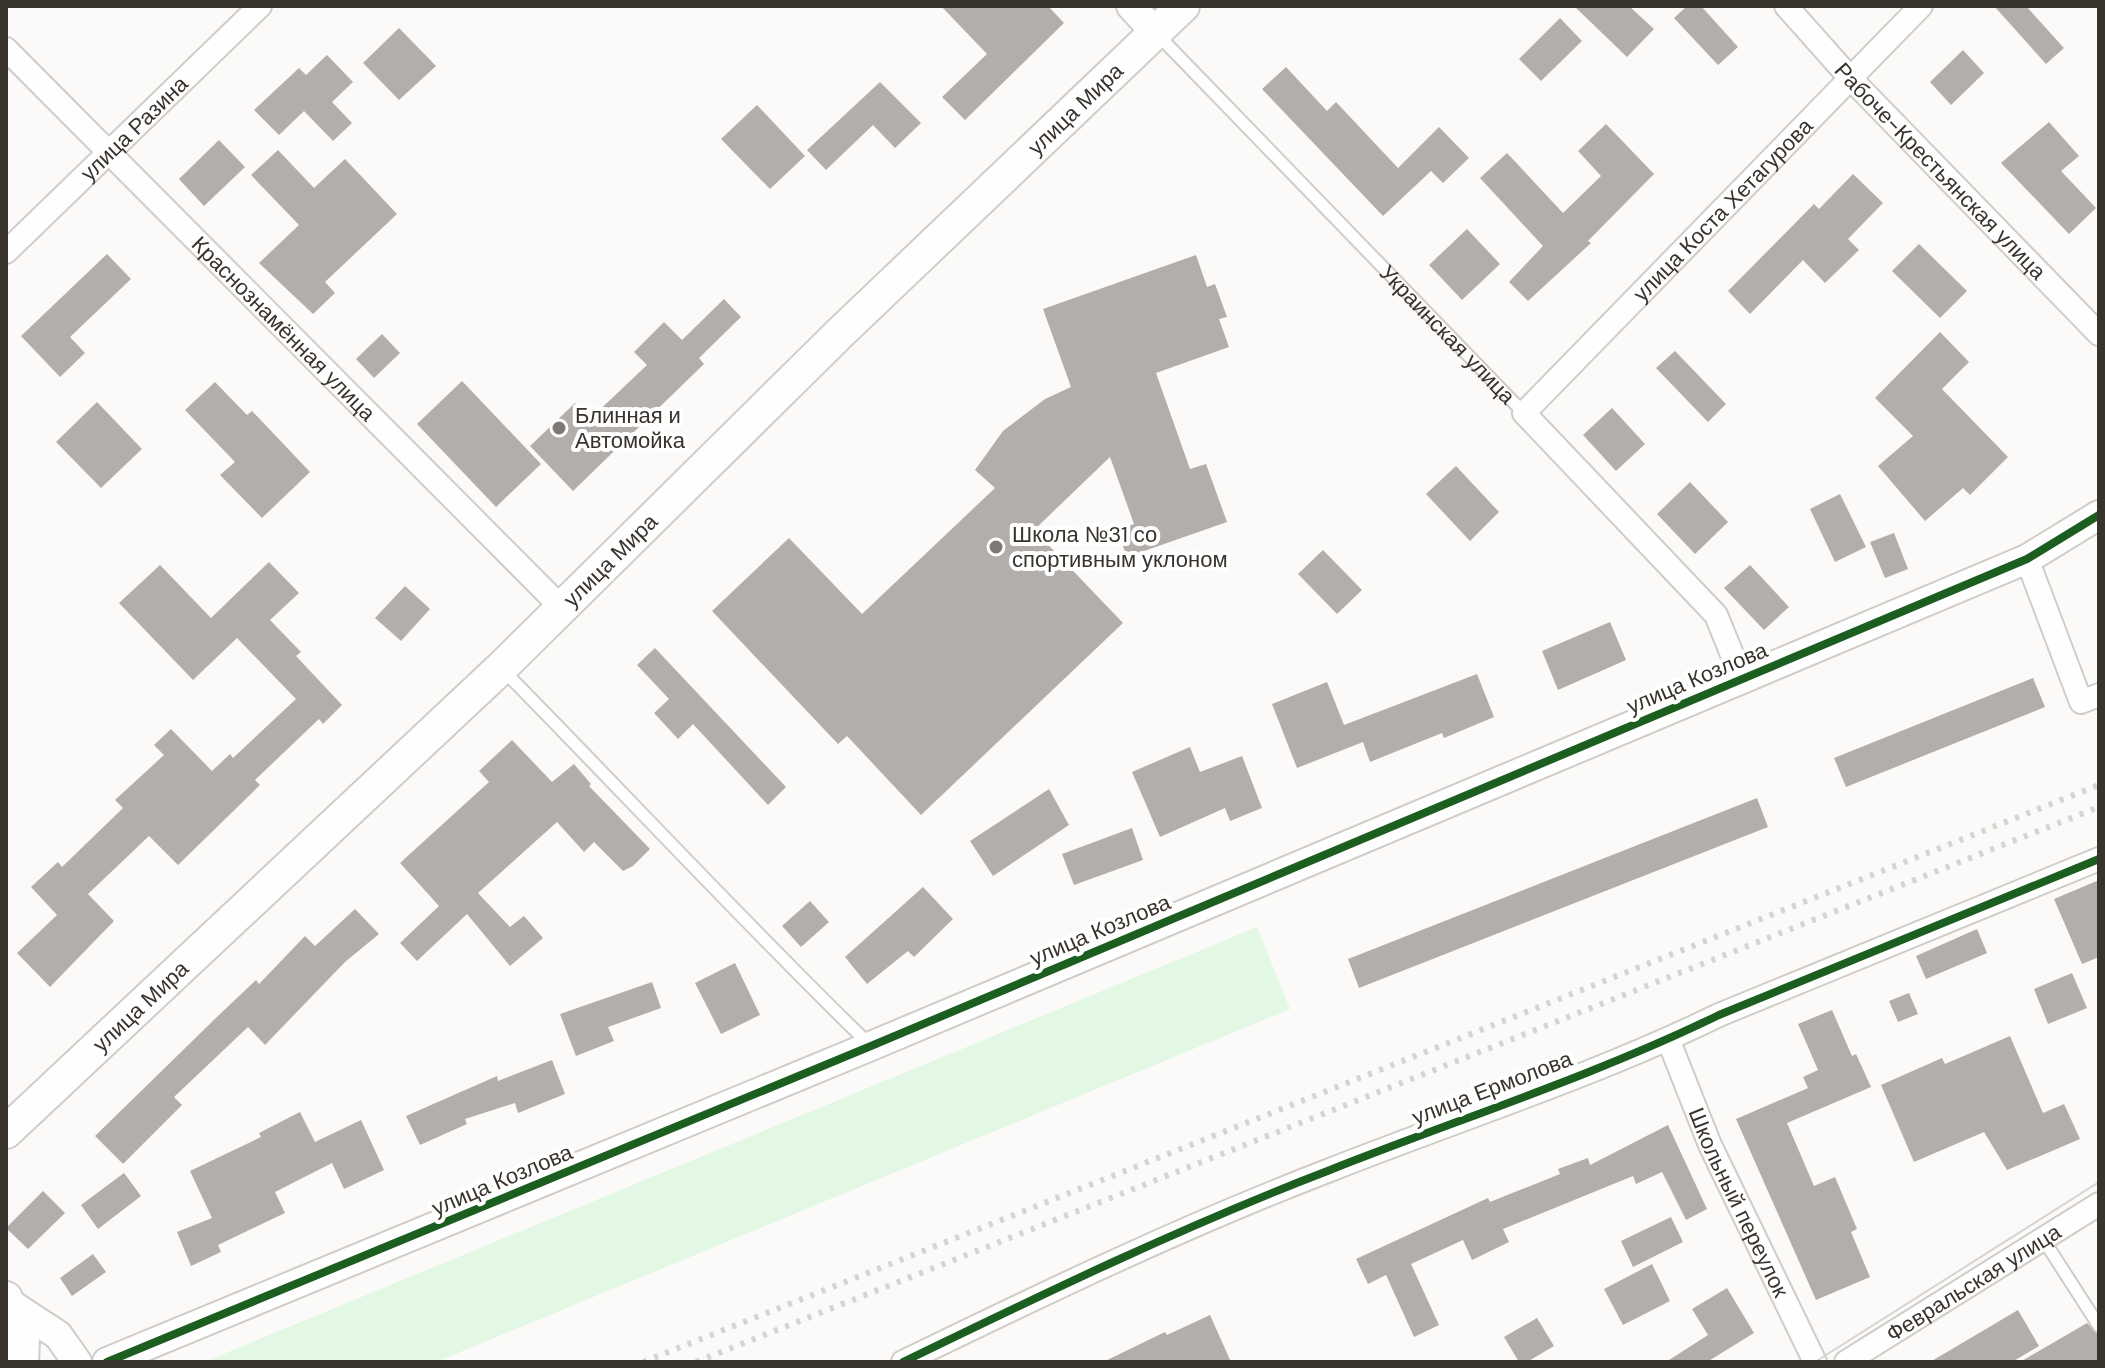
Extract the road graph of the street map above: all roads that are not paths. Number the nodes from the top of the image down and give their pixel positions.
1 (260, 6) edge
2 (1131, 6) edge
3 (1183, 6) edge
4 (1786, 6) edge
5 (1921, 6) edge
6 (1155, 32) junction
7 (6, 49) edge
8 (1851, 79) junction
9 (109, 151) junction
10 (6, 252) edge
11 (2099, 334) edge
12 (1524, 413) junction
13 (2099, 515) edge
14 (2027, 559) junction
15 (561, 607) junction
16 (501, 668) junction
17 (1742, 679) junction
18 (2099, 695) edge
19 (2099, 859) edge
20 (1668, 1039) junction
21 (871, 1046) junction
22 (32, 1107) junction
23 (6, 1132) edge
24 (6, 1149) edge
25 (2099, 1204) edge
26 (2043, 1239) junction
27 (8, 1300) edge
28 (2099, 1326) edge
29 (22, 1362) edge
30 (77, 1362) edge
31 (107, 1362) edge
32 (903, 1362) edge
33 (1815, 1362) edge
34 (1846, 1362) edge

1 - 9 street, улица Разина
2 - 6 street, Украинская улица
3 - 6 main road, улица Мира
4 - 8 street, Рабоче-Крестьянская улица
5 - 8 street, улица Коста Хетагурова
6 - 12 lane, Украинская улица
6 - 15 main road, улица Мира
7 - 9 street, Краснознамённая улица
8 - 11 street, Рабоче-Крестьянская улица
8 - 12 street, улица Коста Хетагурова
9 - 10 street, улица Разина
9 - 15 street, Краснознамённая улица
12 - 17 street, Украинская улица
13 - 14 street, улица Козлова
14 - 17 street, улица Козлова
14 - 18 street
15 - 16 main road, улица Мира
16 - 21 lane
16 - 22 main road, улица Мира
17 - 21 street, улица Козлова
19 - 20 street, улица Ермолова
20 - 32 street, улица Ермолова
20 - 33 street, Школьный переулок
21 - 31 street, улица Козлова
22 - 23 main road, улица Мира
22 - 24 main road, улица Мира
25 - 26 street, Февральская улица
26 - 28 lane
26 - 34 street, Февральская улица
27 - 29 main road
27 - 30 street

